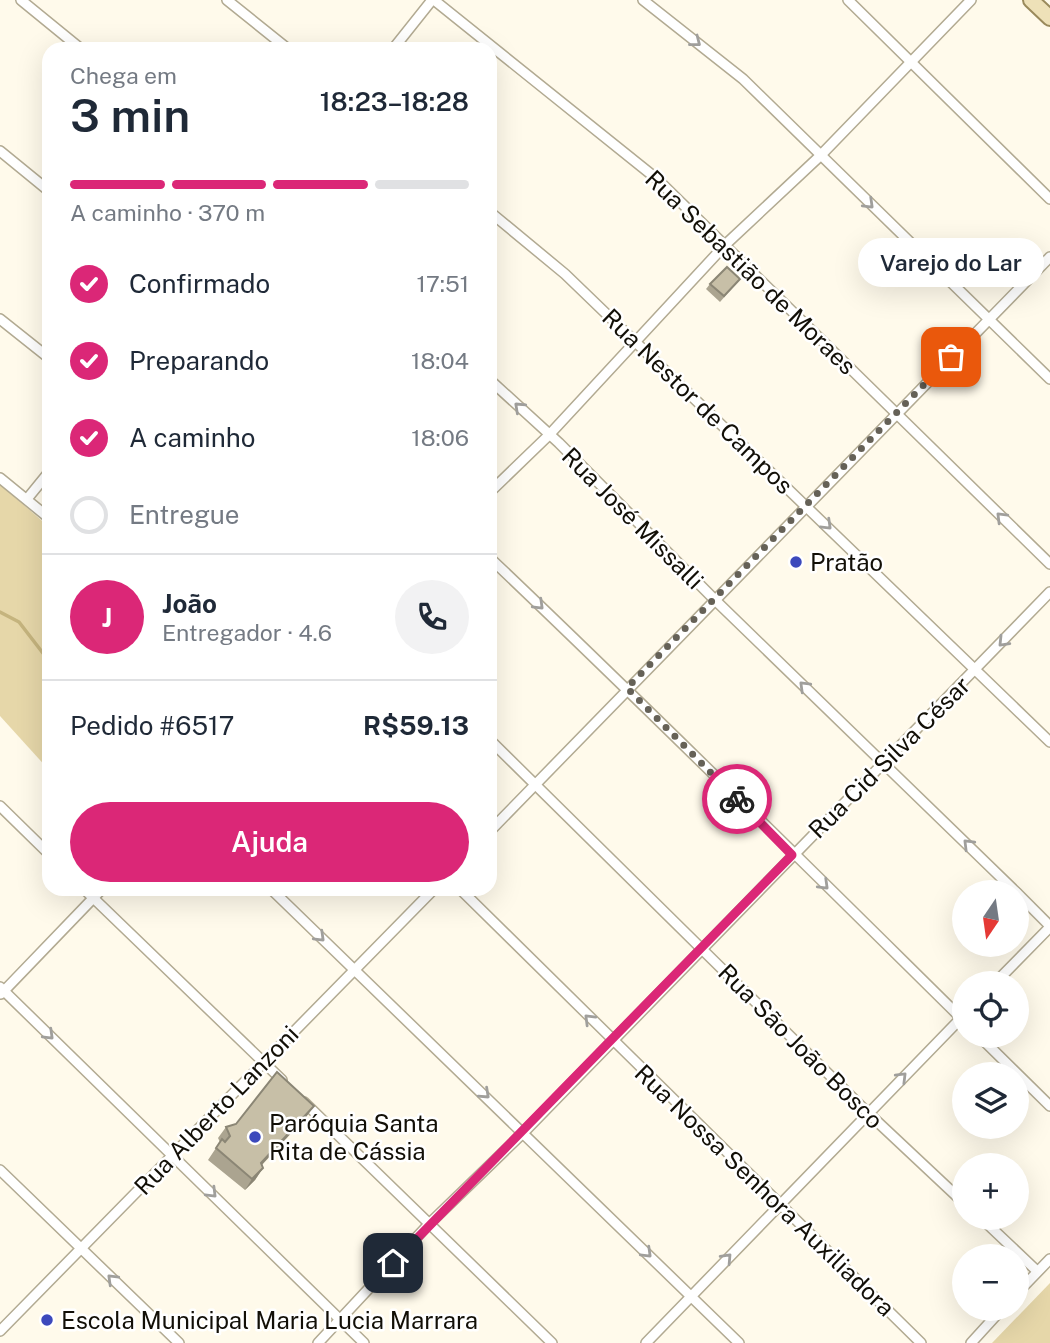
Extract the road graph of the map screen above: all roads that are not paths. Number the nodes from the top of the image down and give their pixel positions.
1 (21, 0) edge
2 (227, 0) edge
3 (433, 0) edge
4 (643, 0) edge
5 (848, 0) edge
6 (971, 0) edge
7 (1031, 0) edge
8 (1050, 18) edge
9 (72, 42) edge
10 (279, 42) edge
11 (399, 42) edge
12 (486, 42) edge
13 (497, 51) edge
14 (912, 61) junction
15 (0, 151) edge
16 (820, 156) junction
17 (42, 185) edge
18 (1050, 199) edge
19 (497, 218) edge
20 (726, 245) junction
21 (1050, 257) edge
22 (0, 319) edge
23 (988, 320) junction
24 (637, 342) junction
25 (42, 352) edge
26 (1050, 379) edge
27 (497, 387) edge
28 (896, 413) junction
29 (549, 435) junction
30 (0, 478) edge
31 (42, 481) edge
32 (497, 485) edge
33 (27, 499) junction
34 (807, 506) junction
35 (42, 512) edge
36 (497, 565) edge
37 (1050, 565) edge
38 (1050, 592) edge
39 (714, 599) junction
40 (976, 670) junction
41 (627, 688) junction
42 (1050, 742) edge
43 (497, 747) edge
44 (884, 762) junction
45 (536, 785) junction
46 (0, 806) edge
47 (497, 824) edge
48 (42, 847) edge
49 (792, 855) junction
50 (1003, 880) edge
51 (278, 896) edge
52 (426, 896) edge
53 (467, 896) edge
54 (93, 898) joint
55 (1029, 906) edge
56 (1050, 927) edge
57 (703, 948) junction
58 (352, 969) junction
59 (1007, 971) edge
60 (1, 991) edge
61 (952, 1008) edge
62 (952, 1029) edge
63 (611, 1041) junction
64 (991, 1048) edge
65 (262, 1061) junction
66 (1050, 1106) edge
67 (867, 1112) junction
68 (524, 1132) junction
69 (173, 1154) junction
70 (0, 1170) edge
71 (952, 1192) edge
72 (778, 1203) junction
73 (429, 1224) junction
74 (994, 1230) edge
75 (81, 1250) junction
76 (1050, 1258) edge
77 (1037, 1271) junction
78 (1029, 1280) edge
79 (691, 1296) junction
80 (340, 1320) junction
81 (991, 1321) edge
82 (0, 1331) edge
83 (179, 1343) edge
84 (318, 1343) edge
85 (364, 1343) edge
86 (552, 1343) edge
87 (646, 1343) edge
88 (739, 1343) edge
89 (920, 1343) edge
90 (971, 1343) edge

1 - 9 street
2 - 10 street
3 - 11 street
3 - 12 street, Rua Sebastião de Moraes
4 -> 16 street
5 - 14 street
6 - 14 street
7 - 8 main road
13 - 20 street, Rua Sebastião de Moraes
14 - 16 street
14 - 18 street
15 - 17 street
16 - 20 street
16 -> 23 street
19 - 24 street, Rua Nestor de Campos
20 - 24 street
20 - 28 street, Rua Sebastião de Moraes
21 - 23 street
22 - 25 street
23 - 26 street
23 - 28 street
24 - 29 street
24 - 34 street, Rua Nestor de Campos
29 -> 27 street, Rua José Missalli
28 - 34 street
37 -> 28 street, Rua Sebastião de Moraes
29 - 32 street
29 - 39 street, Rua José Missalli
30 - 33 street
31 - 33 street
33 - 35 street
34 - 39 street
34 -> 40 street, Rua Nestor de Campos
36 -> 41 street
38 -> 40 street, Rua Cid Silva César
39 - 41 street
44 -> 39 street, Rua José Missalli
40 - 42 street, Rua Nestor de Campos
40 - 44 street, Rua Cid Silva César
41 - 45 street
41 - 49 street
43 - 45 street, Rua São João Bosco
44 - 49 street, Rua Cid Silva César
50 -> 44 street, Rua José Missalli
45 - 47 street
45 - 57 street, Rua São João Bosco
46 - 48 street
49 - 57 street, Rua Cid Silva César
49 -> 61 street
51 -> 58 street
52 - 58 street, Rua Alberto Lanzoni
63 -> 53 street, Rua Nossa Senhora Auxiliadora
54 - 60 street
54 - 65 street
55 - 56 street, Rua José Missalli
56 - 59 street
57 - 63 street, Rua Cid Silva César
57 - 67 street, Rua São João Bosco
58 - 65 street, Rua Alberto Lanzoni
58 -> 68 street
60 -> 69 street
67 -> 62 street
63 - 68 street, Rua Cid Silva César
63 - 72 street, Rua Nossa Senhora Auxiliadora
64 - 66 street
65 - 69 street, Rua Alberto Lanzoni
65 - 73 street
67 - 71 street, Rua São João Bosco
67 - 72 street
68 - 73 street, Rua Cid Silva César
68 -> 79 street
69 - 75 street, Rua Alberto Lanzoni
69 -> 80 street
70 - 75 street
79 -> 72 street
72 - 89 street, Rua Nossa Senhora Auxiliadora
73 - 80 street, Rua Cid Silva César
73 - 86 street
74 - 77 street
75 - 82 street, Rua Alberto Lanzoni
83 -> 75 street
76 - 77 street
77 - 78 street
79 - 87 street
79 - 88 street
80 - 84 street, Rua Cid Silva César
80 - 85 street
81 - 90 street

